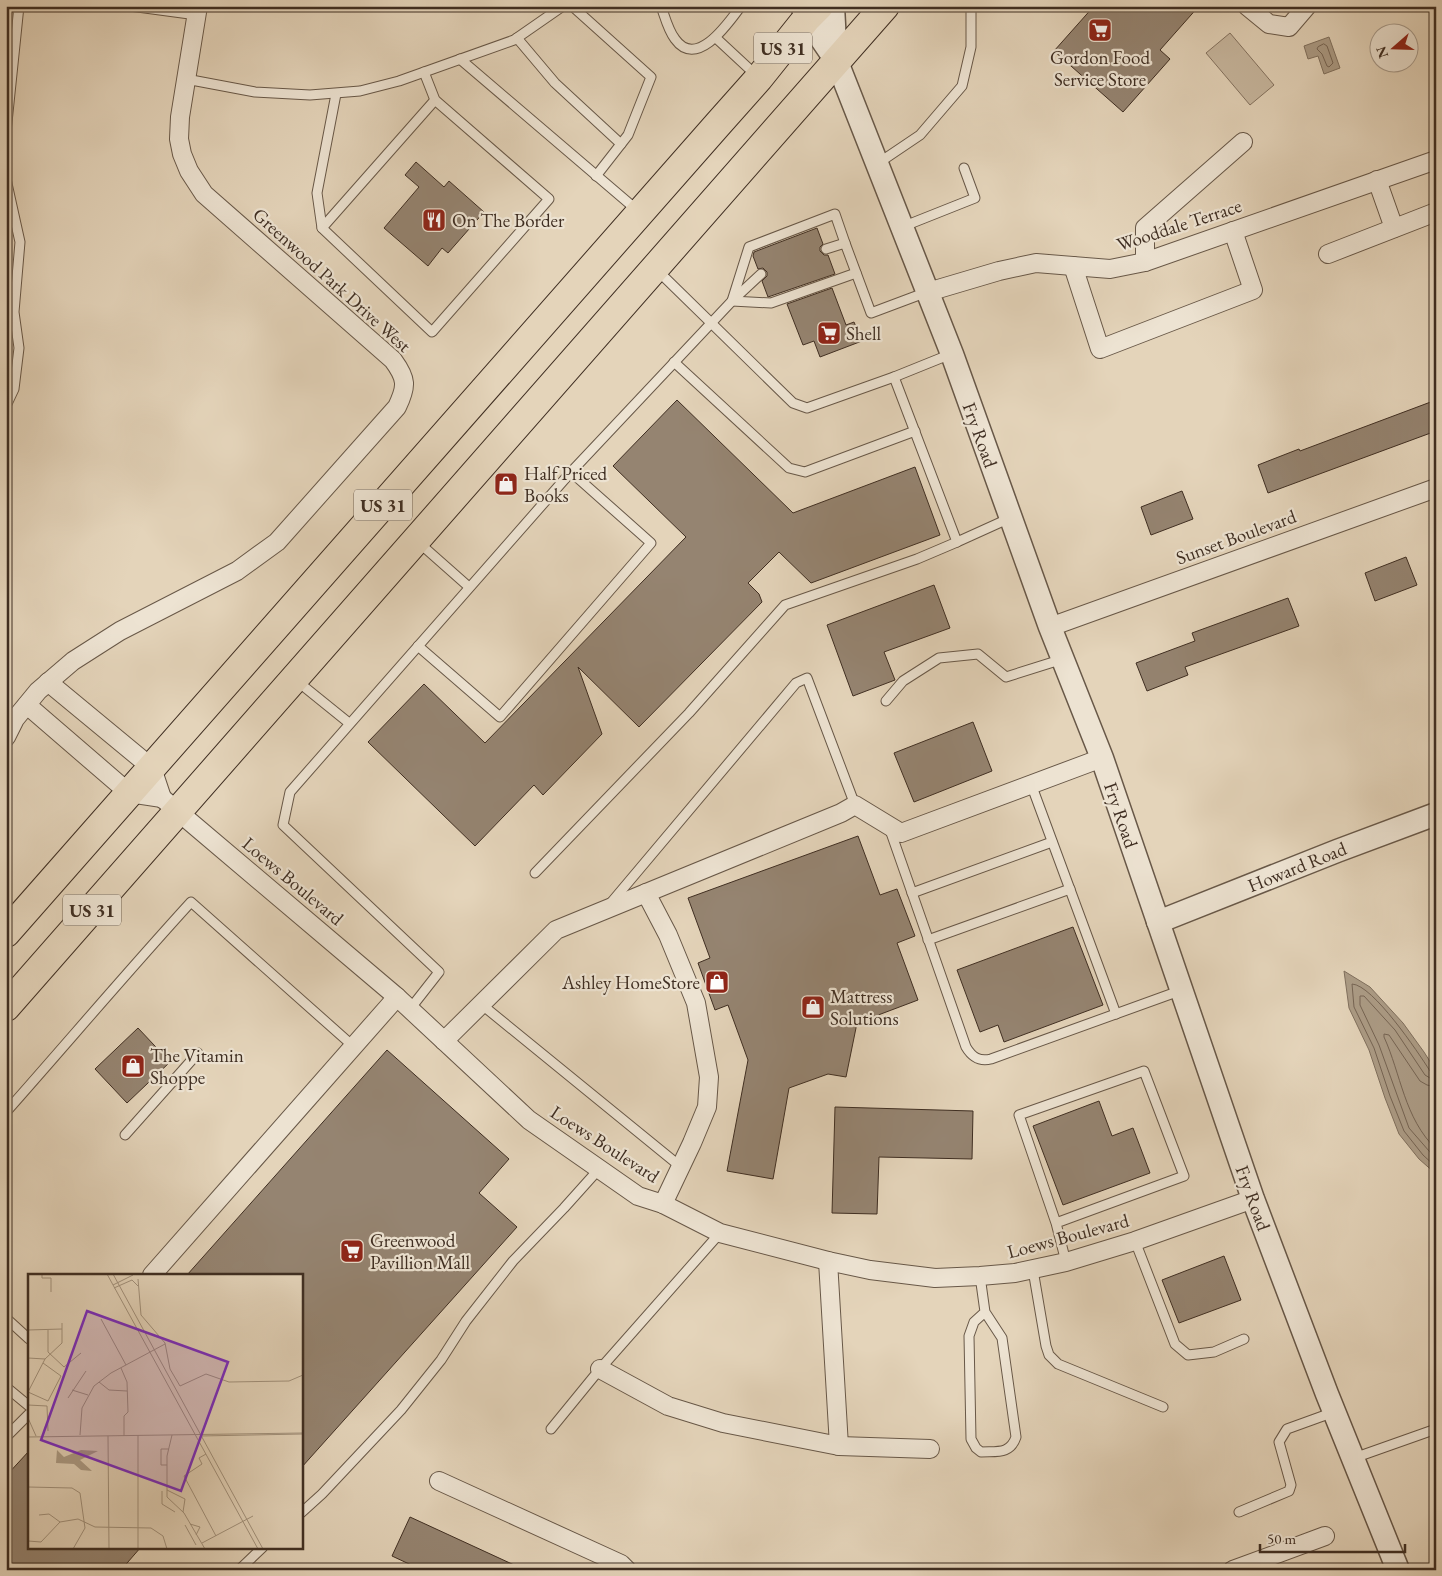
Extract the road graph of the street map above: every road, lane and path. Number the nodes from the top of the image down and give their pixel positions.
1 (19, 6) edge
2 (130, 6) edge
3 (563, 6) edge
4 (572, 6) edge
5 (661, 6) edge
6 (741, 6) edge
7 (834, 6) edge
8 (885, 6) edge
9 (971, 6) edge
10 (1247, 6) edge
11 (1307, 6) edge
12 (197, 10) edge
13 (809, 10) edge
14 (517, 38) junction
15 (716, 38) junction
16 (460, 59) junction
17 (836, 62) junction
18 (424, 72) junction
19 (759, 78) junction
20 (186, 79) junction
21 (336, 94) junction
22 (435, 100) junction
23 (6, 132) edge
24 (1243, 142) dead end
25 (621, 144) junction
26 (1436, 160) edge
27 (877, 164) junction
28 (964, 168) dead end
29 (596, 176) junction
30 (6, 178) edge
31 (1377, 180) junction
32 (1436, 212) edge
33 (640, 213) junction
34 (902, 227) junction
35 (322, 228) junction
36 (1394, 228) junction
37 (1233, 231) junction
38 (845, 243) junction
39 (826, 249) dead end
40 (1328, 254) dead end
41 (1146, 262) junction
42 (1073, 266) junction
43 (655, 268) junction
44 (856, 273) junction
45 (761, 274) dead end
46 (928, 292) junction
47 (732, 301) junction
48 (711, 323) junction
49 (952, 354) junction
50 (674, 362) junction
51 (894, 377) junction
52 (6, 406) edge
53 (915, 431) junction
54 (571, 472) junction
55 (1436, 488) edge
56 (1010, 518) junction
57 (416, 540) junction
58 (957, 542) junction
59 (469, 587) junction
60 (1050, 627) junction
61 (418, 646) junction
62 (1063, 659) junction
63 (294, 679) junction
64 (48, 682) junction
65 (886, 701) dead end
66 (27, 705) junction
67 (349, 723) junction
68 (6, 737) edge
69 (1102, 758) junction
70 (152, 768) junction
71 (1031, 784) junction
72 (129, 793) junction
73 (170, 805) junction
74 (854, 805) junction
75 (1436, 814) edge
76 (888, 824) junction
77 (1052, 842) junction
78 (535, 873) dead end
79 (1070, 889) junction
80 (646, 893) junction
81 (912, 893) junction
82 (605, 910) junction
83 (1158, 922) junction
84 (6, 933) edge
85 (928, 940) junction
86 (1182, 990) junction
87 (397, 997) junction
88 (481, 1004) junction
89 (6, 1007) edge
90 (410, 1009) junction
91 (1116, 1014) junction
92 (444, 1041) junction
93 (353, 1046) junction
94 (198, 1053) dead end
95 (6, 1112) edge
96 (125, 1135) dead end
97 (681, 1167) junction
98 (599, 1169) junction
99 (1252, 1198) junction
100 (663, 1204) junction
101 (1056, 1223) junction
102 (720, 1233) junction
103 (1135, 1241) junction
104 (828, 1261) junction
105 (1066, 1262) junction
106 (1033, 1270) junction
107 (153, 1274) edge
108 (980, 1276) junction
109 (985, 1312) junction
110 (6, 1318) edge
111 (28, 1338) edge
112 (1244, 1339) dead end
113 (600, 1370) junction
114 (6, 1387) edge
115 (28, 1405) edge
116 (1164, 1407) dead end
117 (1334, 1412) junction
118 (28, 1415) edge
119 (1436, 1428) edge
120 (551, 1430) dead end
121 (6, 1437) edge
122 (839, 1446) junction
123 (930, 1449) dead end
124 (1353, 1458) junction
125 (439, 1482) dead end
126 (302, 1511) edge
127 (1239, 1512) dead end
128 (1325, 1536) dead end
129 (262, 1548) edge
130 (238, 1570) edge
131 (627, 1570) edge
132 (1233, 1570) edge
133 (1398, 1570) edge

1 - 23 lane
2 - 12 lane
3 - 14 lane
4 - 25 lane
5 - 15 lane
6 - 15 lane
7 - 17 street, Fry Road
8 - 17 main road, US 31
9 - 27 lane
10 - 11 street
12 - 20 street, Greenwood Park Drive West
13 - 17 street, Fry Road
13 - 19 main road, US 31
14 - 16 lane
14 - 25 lane
15 - 19 lane
16 - 18 lane
16 - 29 lane
17 - 27 street, Fry Road
17 - 43 main road, US 31
18 - 21 lane
18 - 22 lane
19 - 33 main road, US 31
20 - 21 lane
20 - 64 street, Greenwood Park Drive West
21 - 35 lane
22 - 35 lane
22 - 35 lane
24 - 41 street
25 - 29 lane
26 - 31 street, Wooddale Terrace
27 - 34 street, Fry Road
28 - 34 lane
29 - 33 lane
30 - 52 lane
31 - 36 street
31 - 37 street, Wooddale Terrace
32 - 36 street
33 - 70 main road, US 31
34 - 46 street, Fry Road
36 - 40 street
37 - 41 street, Wooddale Terrace
37 - 42 street
38 - 39 lane
38 - 44 lane
38 - 47 lane
41 - 42 street, Wooddale Terrace
42 - 46 street, Wooddale Terrace
43 - 48 lane
43 - 57 main road, US 31
44 - 46 lane
44 - 47 lane
45 - 47 lane
46 - 49 street, Fry Road
47 - 48 lane
48 - 50 lane
48 - 51 lane
49 - 51 lane
49 - 56 street, Fry Road
50 - 53 lane
50 - 54 lane
51 - 53 lane
53 - 58 lane
54 - 59 lane
54 - 61 lane
55 - 60 street, Sunset Boulevard
56 - 58 lane
56 - 60 street, Fry Road
57 - 59 lane
57 - 63 main road, US 31
58 - 78 lane
59 - 61 lane
60 - 62 street, Fry Road
61 - 67 lane
62 - 65 lane
62 - 69 street, Fry Road
63 - 67 lane
63 - 73 main road, US 31
64 - 66 street, Greenwood Park Drive West
64 - 70 street
66 - 68 street, Greenwood Park Drive West
66 - 72 street
67 - 90 lane
69 - 71 street
69 - 83 street, Fry Road
70 - 72 main road, US 31
70 - 73 street
71 - 76 street
71 - 77 lane
72 - 73 street
72 - 84 main road, US 31
73 - 87 street, Loews Boulevard
73 - 89 main road, US 31
74 - 76 street
74 - 80 street
74 - 82 lane
75 - 83 street, Howard Road
76 - 81 lane
77 - 79 lane
77 - 81 lane
79 - 85 lane
79 - 91 lane
80 - 82 street
80 - 97 street
81 - 85 lane
82 - 88 street
83 - 86 street, Fry Road
85 - 91 lane
86 - 91 lane
86 - 99 street, Fry Road
87 - 90 street, Loews Boulevard
87 - 93 street
88 - 92 street
88 - 97 lane
90 - 92 street, Loews Boulevard
92 - 98 street, Loews Boulevard
93 - 95 lane
93 - 107 street
94 - 96 lane
97 - 100 street
98 - 100 street, Loews Boulevard
98 - 126 lane
99 - 103 street, Loews Boulevard
99 - 117 street, Fry Road
100 - 102 street, Loews Boulevard
101 - 101 lane
101 - 105 lane
102 - 104 street, Loews Boulevard
102 - 113 lane
103 - 105 street, Loews Boulevard
103 - 112 lane
104 - 108 street, Loews Boulevard
104 - 122 street
105 - 106 street, Loews Boulevard
106 - 108 street, Loews Boulevard
106 - 116 lane
108 - 109 lane
109 - 109 lane
110 - 111 lane
113 - 120 lane
113 - 122 street
114 - 115 lane
117 - 124 street, Fry Road
117 - 127 lane
118 - 121 lane
119 - 124 lane
122 - 123 street
124 - 133 street, Fry Road
125 - 131 street
128 - 132 street
129 - 130 lane

